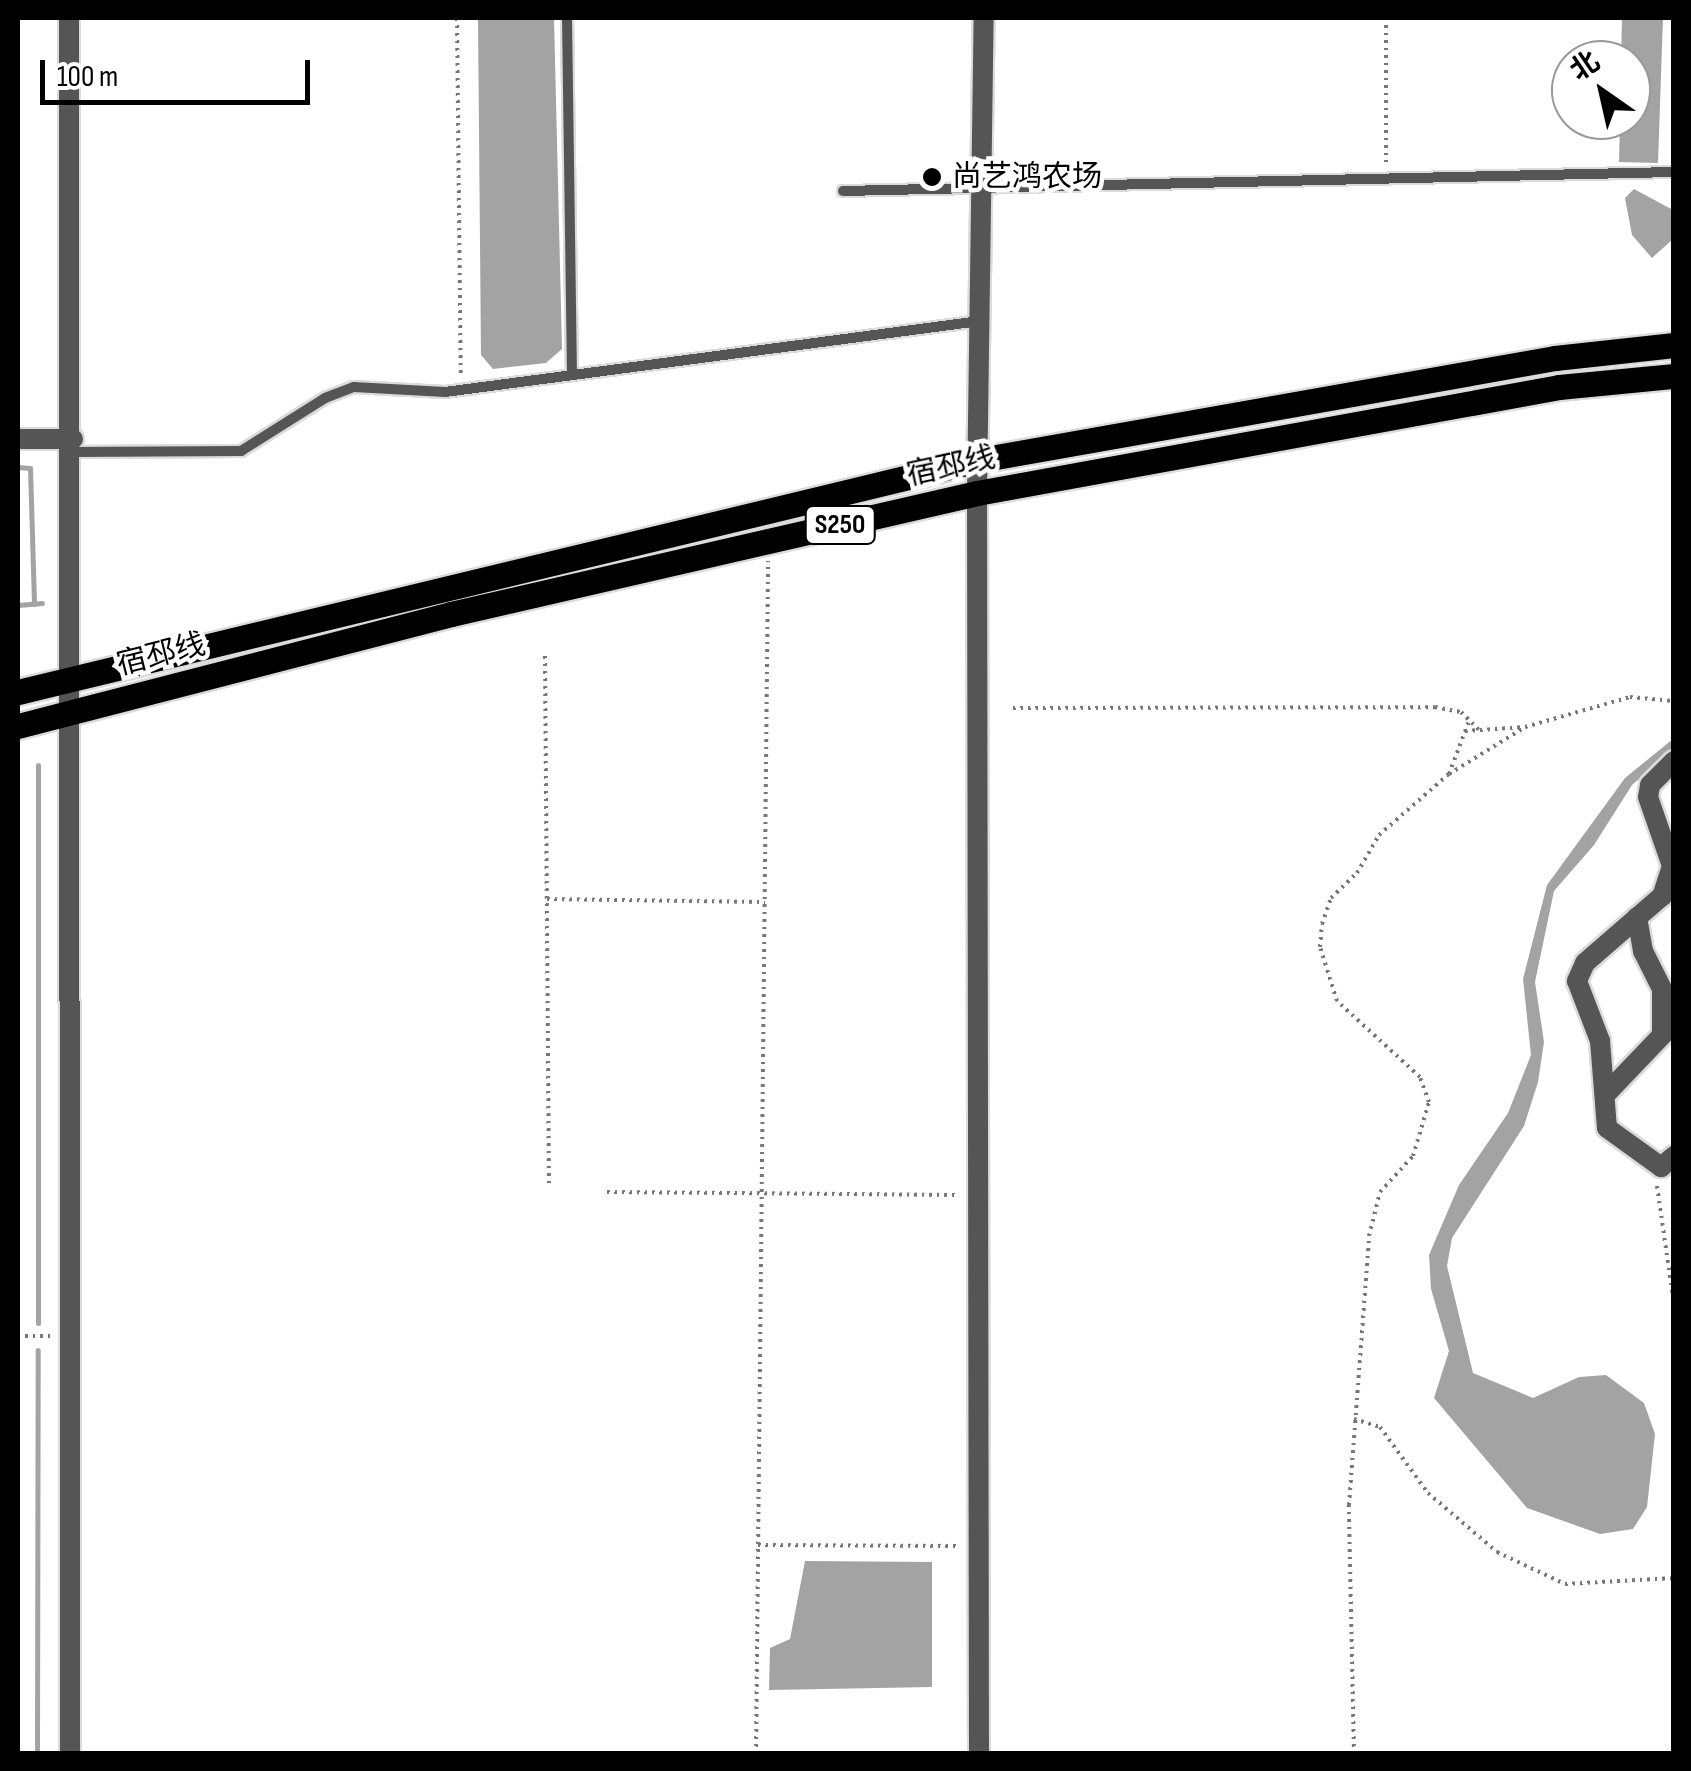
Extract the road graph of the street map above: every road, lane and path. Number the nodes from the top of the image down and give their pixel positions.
1 (69, 18) edge
2 (457, 18) edge
3 (567, 18) edge
4 (984, 18) edge
5 (1386, 18) edge
6 (1386, 162) dead end
7 (1674, 172) edge
8 (982, 190) junction
9 (843, 191) dead end
10 (981, 321) junction
11 (1674, 346) edge
12 (572, 375) junction
13 (1674, 376) edge
14 (461, 390) junction
15 (18, 440) edge
16 (66, 443) junction
17 (979, 460) junction
18 (977, 493) junction
19 (768, 541) junction
20 (545, 656) dead end
21 (71, 678) junction
22 (18, 692) edge
23 (1674, 701) edge
24 (1013, 708) dead end
25 (70, 712) junction
26 (1470, 718) junction
27 (18, 726) edge
28 (1525, 727) junction
29 (1480, 730) junction
30 (1465, 731) junction
31 (1674, 761) edge
32 (1449, 774) junction
33 (1668, 897) edge
34 (547, 899) junction
35 (765, 902) junction
36 (1637, 917) junction
37 (1668, 1029) edge
38 (1605, 1096) junction
39 (1667, 1162) edge
40 (549, 1188) dead end
41 (608, 1192) dead end
42 (762, 1194) junction
43 (980, 1195) junction
44 (1674, 1304) edge
45 (18, 1336) edge
46 (70, 1337) junction
47 (1354, 1419) junction
48 (758, 1545) junction
49 (975, 1546) junction
50 (1674, 1578) edge
51 (1674, 1590) edge
52 (1674, 1622) edge
53 (70, 1754) edge
54 (756, 1754) edge
55 (979, 1754) edge
56 (1354, 1754) edge

1 - 16 street
2 - 14 path
3 - 12 lane
4 - 8 street
5 - 6 path
7 - 8 lane
8 - 9 lane
8 - 10 street
10 - 12 lane
10 - 17 street
11 - 17 main road, 宿邳线 / S250
12 - 14 lane
13 - 18 main road, 宿邳线 / S250
14 - 16 lane
15 - 16 street
16 - 21 street
17 - 18 street
17 - 21 main road, 宿邳线 / S250
18 - 19 main road, 宿邳线 / S250
18 - 43 street
19 - 25 main road, 宿邳线 / S250
19 - 35 path
20 - 34 path
21 - 22 main road, 宿邳线 / S250
21 - 25 street
23 - 28 path
24 - 26 path
25 - 27 main road, 宿邳线 / S250
25 - 46 street
26 - 29 path
26 - 30 path
28 - 29 path
28 - 32 path
29 - 30 path
30 - 32 path
31 - 33 street
32 - 47 path
33 - 36 street
34 - 35 path
34 - 40 path
35 - 42 path
36 - 37 street
36 - 38 street
37 - 38 street
38 - 39 street
39 - 44 path
41 - 42 path
42 - 43 path
42 - 48 path
43 - 49 street
45 - 46 path
46 - 53 street
47 - 50 path
47 - 56 path
48 - 49 path
48 - 54 path
49 - 55 street
51 - 52 path

